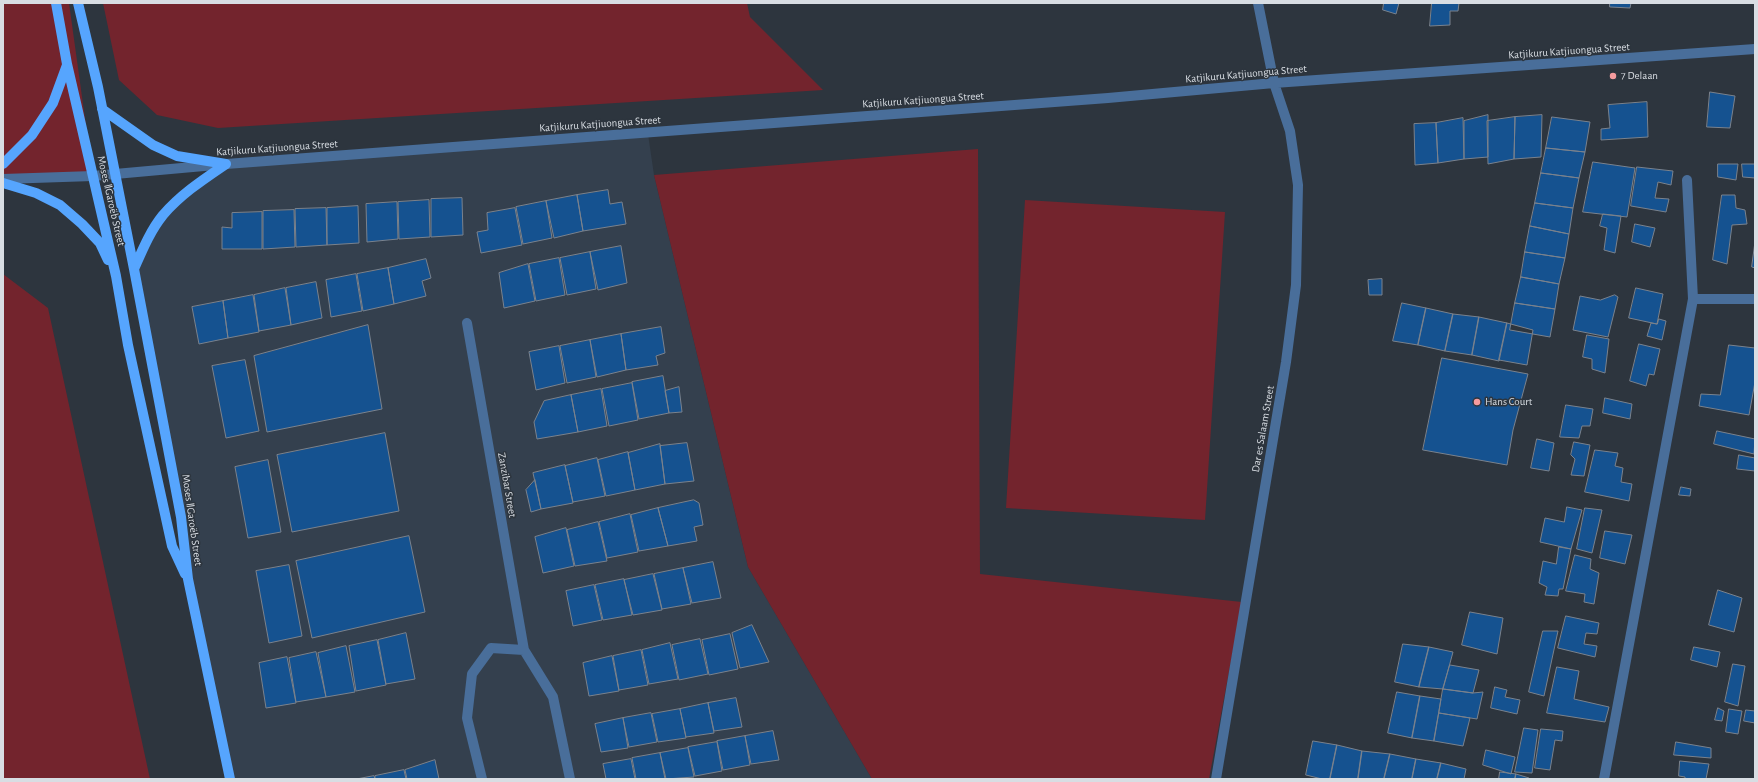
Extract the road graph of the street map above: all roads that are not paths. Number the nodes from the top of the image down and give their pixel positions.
1 (56, 3) edge
2 (78, 3) edge
3 (1258, 3) edge
4 (1755, 49) edge
5 (67, 64) junction
6 (1274, 83) junction
7 (102, 109) junction
8 (3, 164) edge
9 (226, 164) junction
10 (115, 174) junction
11 (93, 176) junction
12 (3, 178) edge
13 (1687, 180) dead end
14 (3, 183) edge
15 (134, 270) junction
16 (116, 276) junction
17 (1693, 299) junction
18 (1755, 299) edge
19 (467, 323) dead end
20 (188, 579) junction
21 (524, 650) junction
22 (230, 779) edge
23 (482, 779) edge
24 (570, 779) edge
25 (1216, 779) edge
26 (1604, 779) edge

1 - 5 main road, Moses ǁGaroëb Street
2 - 7 main road, Moses ǁGaroëb Street
3 - 6 street, Dar es Salaam Street
4 - 6 street, Katjikuru Katjiuongua Street
5 - 8 main road
5 - 11 main road, Moses ǁGaroëb Street
6 - 9 street, Katjikuru Katjiuongua Street
6 - 25 street, Dar es Salaam Street
7 - 9 main road
7 - 10 main road, Moses ǁGaroëb Street
9 - 10 street, Katjikuru Katjiuongua Street
9 - 15 main road
10 - 11 street, Katjikuru Katjiuongua Street
10 - 15 main road, Moses ǁGaroëb Street
11 - 12 street, Katjikuru Katjiuongua Street
11 - 16 main road, Moses ǁGaroëb Street
13 - 17 street
14 - 16 main road
15 - 20 main road, Moses ǁGaroëb Street
16 - 20 main road, Moses ǁGaroëb Street
17 - 18 street
17 - 26 street
19 - 21 street, Zanzibar Street
20 - 22 main road
21 - 23 street
21 - 24 street, Zanzibar Street

